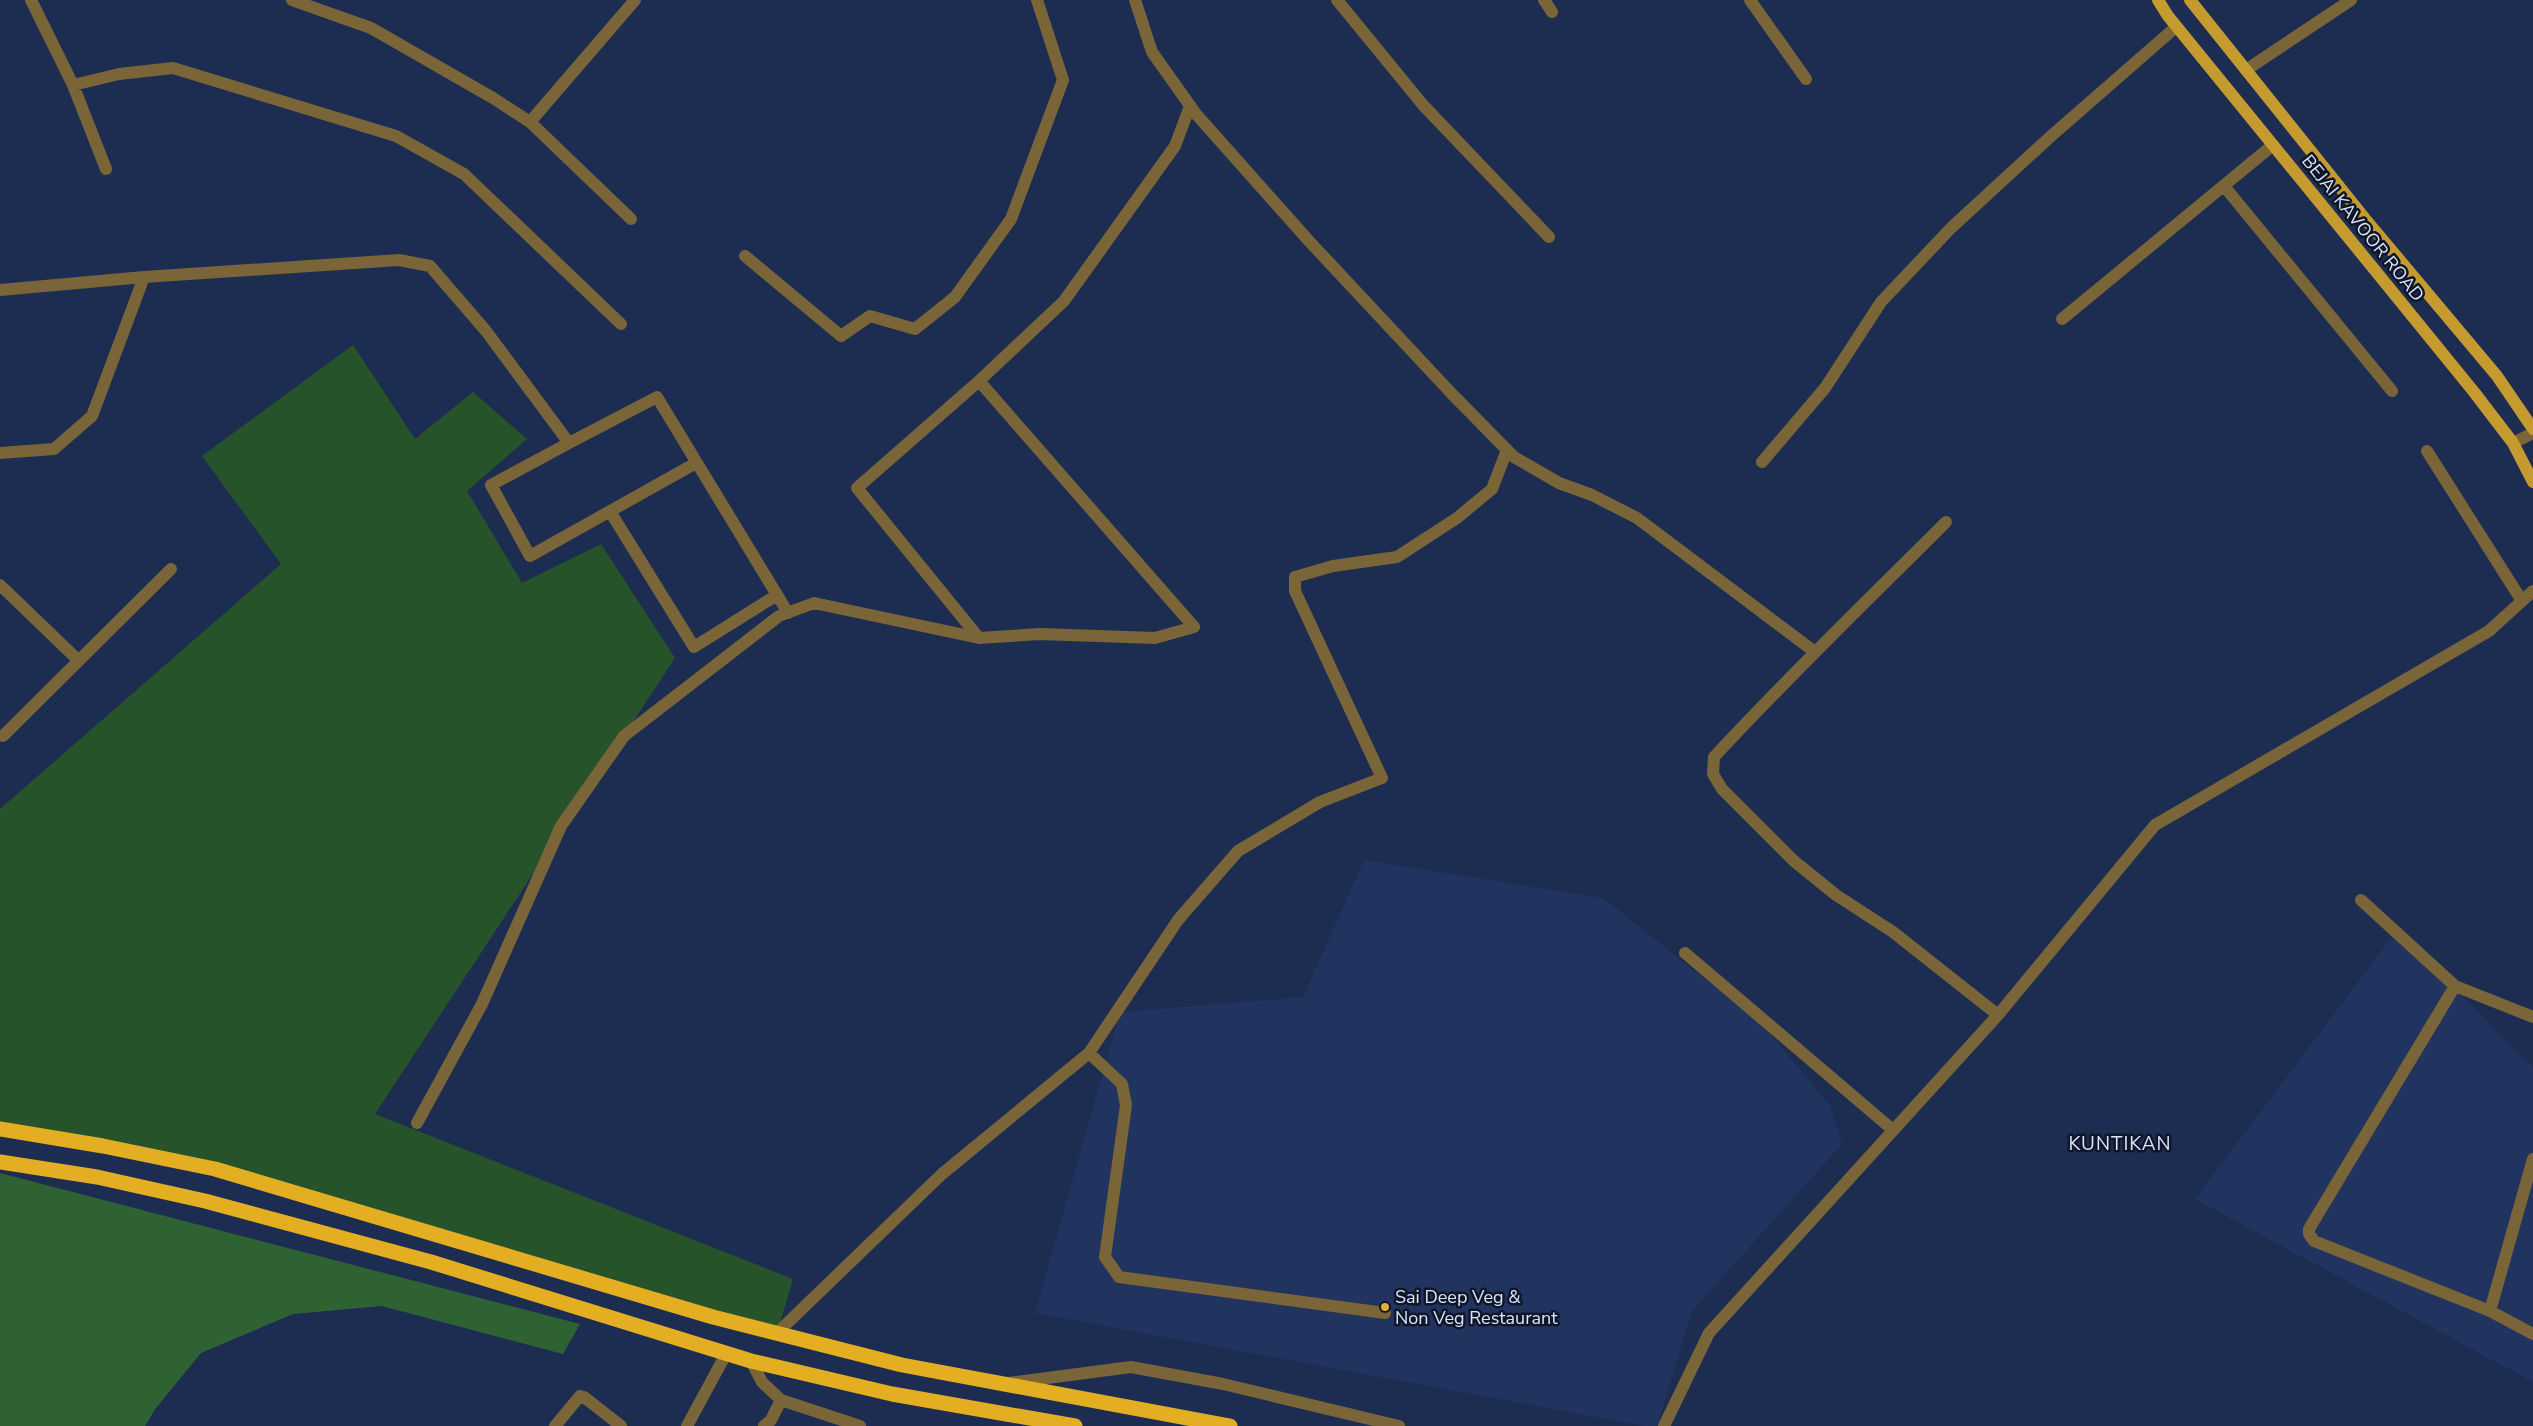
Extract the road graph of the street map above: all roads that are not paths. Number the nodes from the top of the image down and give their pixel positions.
1 (31, 0) edge
2 (292, 0) edge
3 (635, 0) edge
4 (1037, 0) edge
5 (1135, 0) edge
6 (1338, 0) edge
7 (1544, 0) edge
8 (1750, 0) edge
9 (2158, 0) edge
10 (2190, 0) edge
11 (2351, 0) edge
12 (1552, 12) dead end
13 (2176, 27) junction
14 (2246, 70) junction
15 (1806, 79) dead end
16 (73, 85) junction
17 (1190, 106) junction
18 (530, 122) junction
19 (2273, 144) junction
20 (106, 169) dead end
21 (2224, 186) junction
22 (631, 219) dead end
23 (1549, 237) dead end
24 (745, 256) dead end
25 (144, 277) junction
26 (0, 290) edge
27 (2062, 319) dead end
28 (621, 324) dead end
29 (980, 381) junction
30 (2392, 391) dead end
31 (2533, 431) edge
32 (569, 443) junction
33 (2513, 443) junction
34 (1507, 450) junction
35 (2428, 451) dead end
36 (0, 453) edge
37 (1762, 462) dead end
38 (696, 463) junction
39 (2533, 482) edge
40 (611, 513) junction
41 (1946, 522) dead end
42 (171, 569) dead end
43 (0, 585) edge
44 (2533, 591) edge
45 (777, 595) junction
46 (2522, 601) junction
47 (788, 613) junction
48 (979, 638) junction
49 (1816, 652) junction
50 (78, 660) junction
51 (3, 736) dead end
52 (2361, 900) dead end
53 (1686, 953) dead end
54 (2455, 986) junction
55 (1998, 1015) junction
56 (2533, 1017) edge
57 (1089, 1053) junction
58 (418, 1123) dead end
59 (0, 1129) edge
60 (1893, 1130) junction
61 (2533, 1159) edge
62 (0, 1162) edge
63 (2490, 1311) junction
64 (1385, 1313) dead end
65 (776, 1333) junction
66 (2533, 1334) edge
67 (726, 1354) junction
68 (751, 1361) junction
69 (1001, 1384) junction
70 (781, 1400) junction
71 (770, 1424) edge
72 (554, 1426) edge
73 (621, 1426) edge
74 (687, 1426) edge
75 (860, 1426) edge
76 (1075, 1426) edge
77 (1230, 1426) edge
78 (1400, 1426) edge
79 (1664, 1426) edge

1 - 16 street
2 - 18 street
3 - 18 street
4 - 24 street
5 - 17 street
6 - 23 street
7 - 12 street
8 - 15 street
9 - 13 main road, BEJAI KAVOOR ROAD
10 - 14 main road, BEJAI KAVOOR ROAD
11 - 14 street
13 - 19 main road, BEJAI KAVOOR ROAD
13 - 37 street
14 - 31 main road, BEJAI KAVOOR ROAD
16 - 20 street
16 - 28 street
17 - 29 street
17 - 34 street
18 - 22 street
19 - 21 street
19 - 33 main road, BEJAI KAVOOR ROAD
21 - 27 street
21 - 30 street
25 - 26 street
25 - 32 street
25 - 36 street
29 - 48 street
29 - 48 street
31 - 33 street
32 - 38 street
32 - 40 street
33 - 39 main road, BEJAI KAVOOR ROAD
34 - 49 street
34 - 57 street
35 - 46 street
38 - 40 street
38 - 45 street
40 - 45 street
41 - 49 street
42 - 50 street
43 - 50 street
44 - 46 street
45 - 47 street
46 - 55 street
47 - 48 street
47 - 58 street
49 - 55 street
50 - 51 street
52 - 54 street
53 - 60 street
54 - 56 street
54 - 63 street
55 - 60 street
57 - 64 street
57 - 65 street
59 - 65 highway
60 - 79 street
61 - 63 street
62 - 67 highway
63 - 66 street
65 - 69 highway
67 - 68 highway
67 - 74 street
68 - 70 street
68 - 76 highway
69 - 77 highway
69 - 78 street
70 - 71 street
70 - 75 street
72 - 73 street

